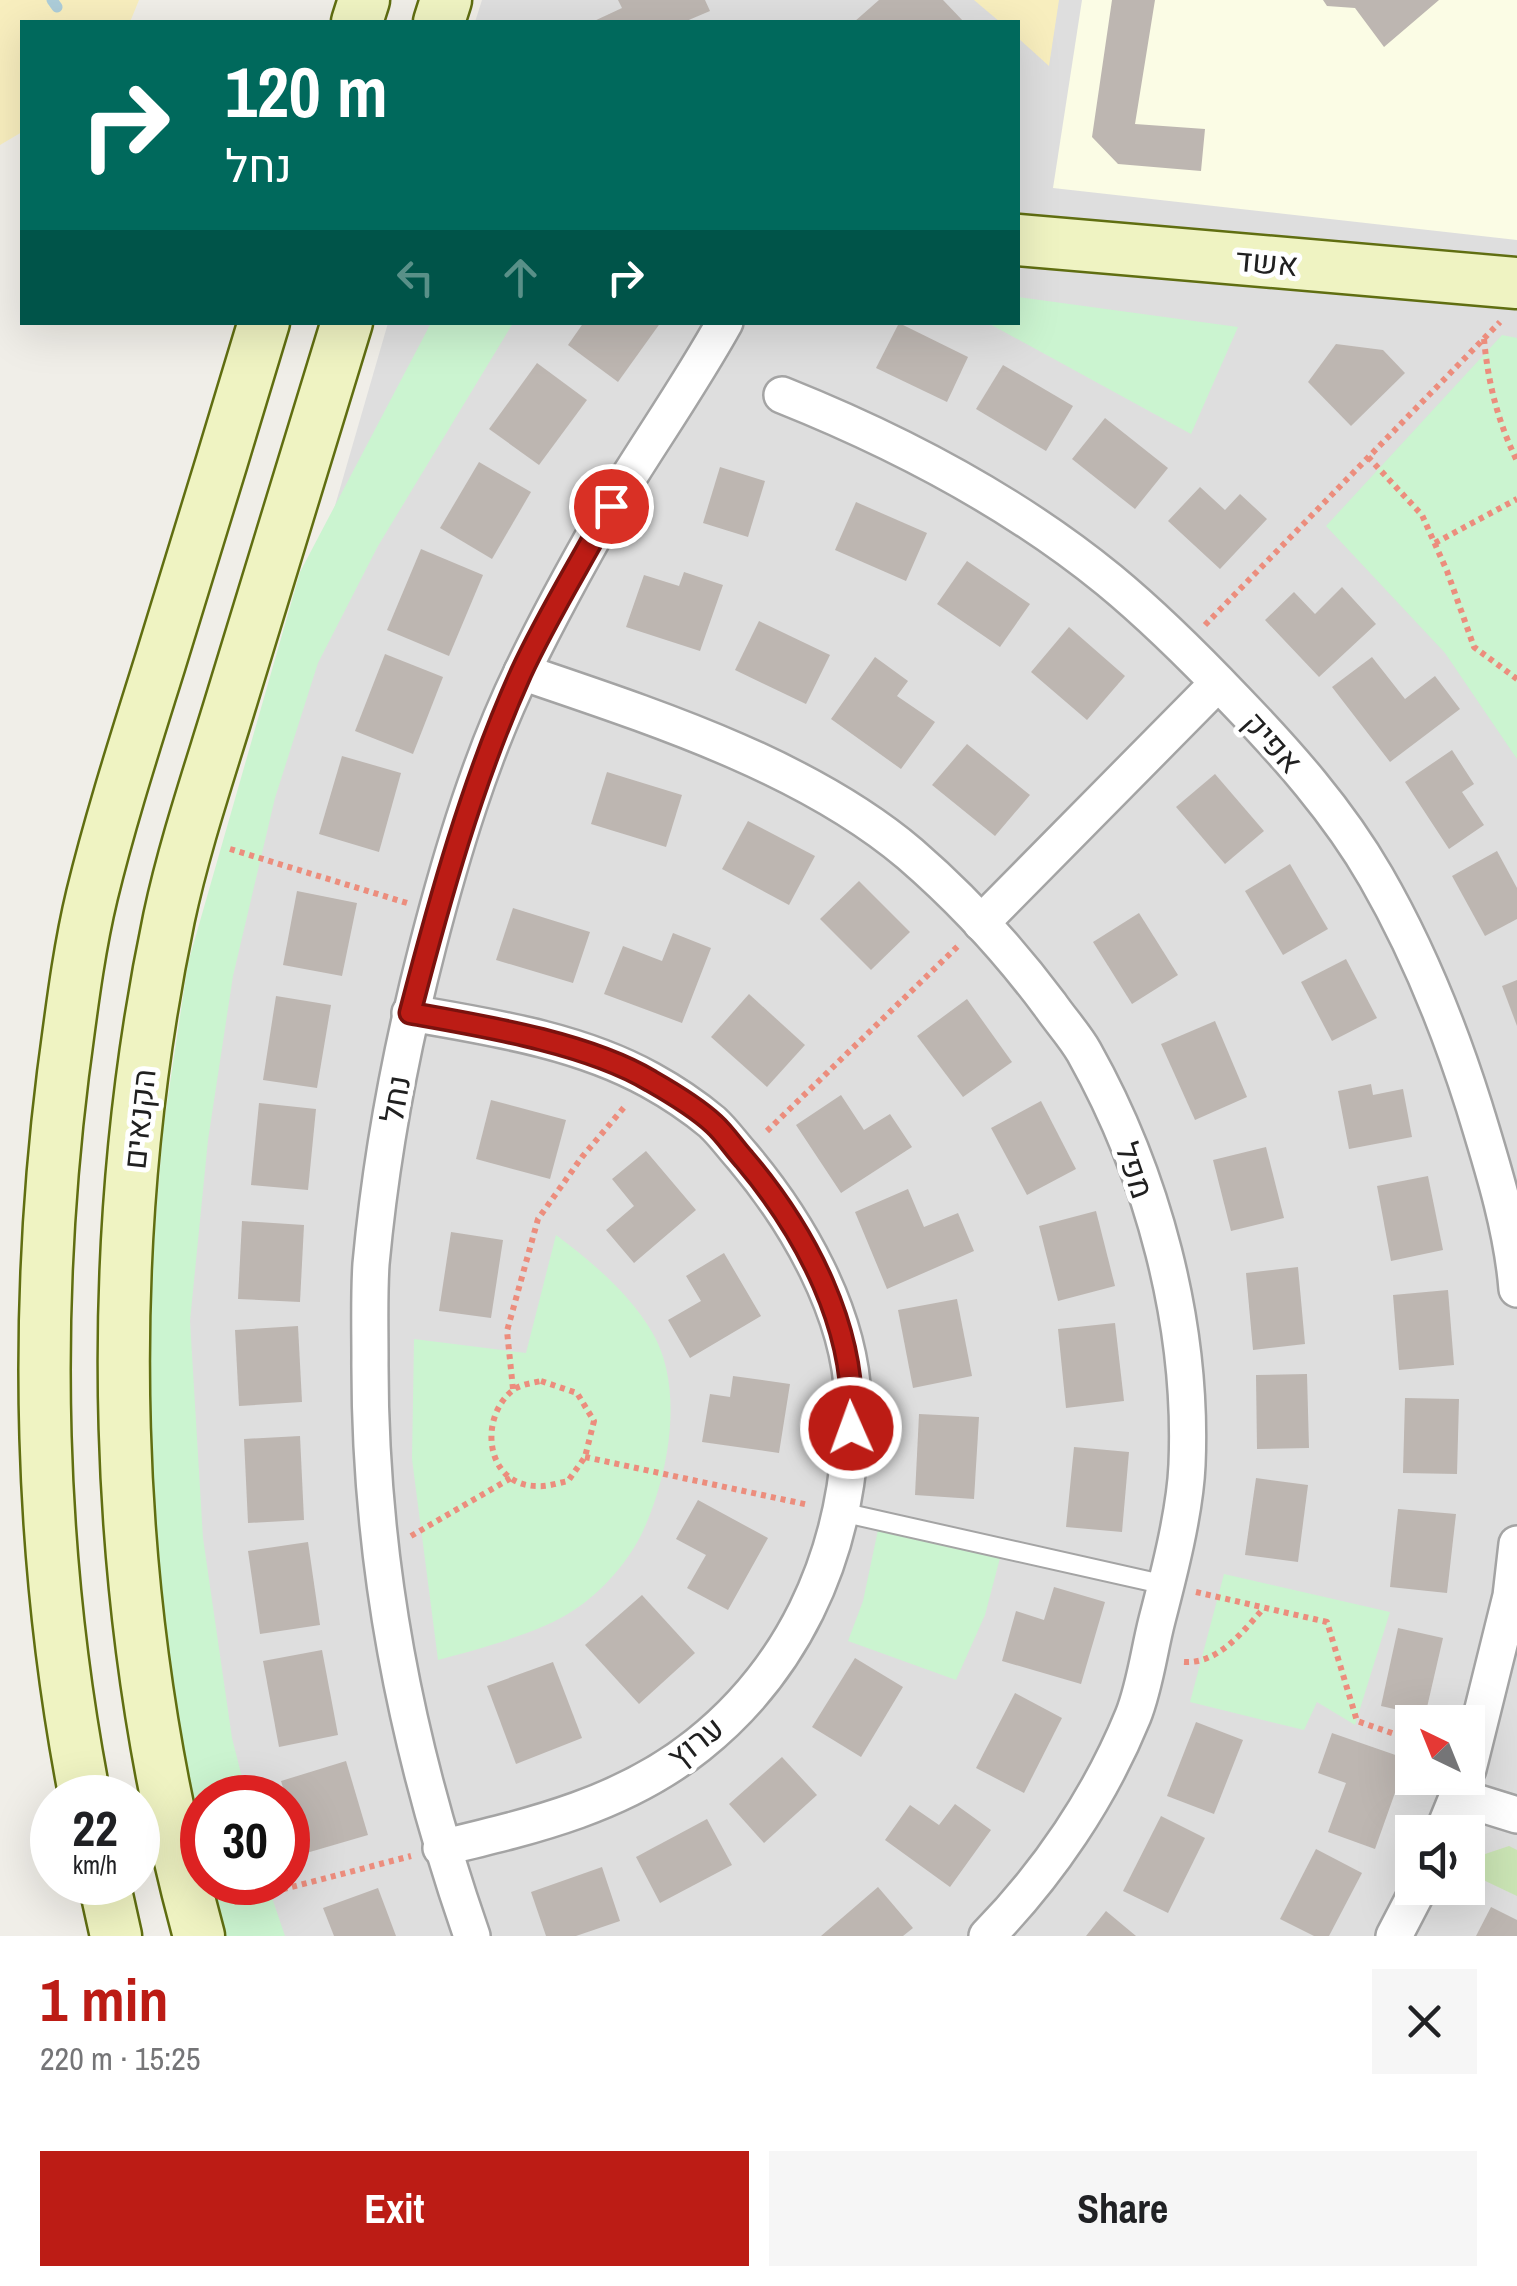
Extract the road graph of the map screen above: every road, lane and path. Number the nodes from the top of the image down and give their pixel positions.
1 (1020, 240) edge
2 (1512, 299) edge
3 (263, 325) edge
4 (723, 325) edge
5 (348, 330) edge
6 (1484, 338) junction
7 (782, 394) dead end
8 (1368, 457) junction
9 (1517, 461) edge
10 (1517, 499) edge
11 (1435, 544) junction
12 (1184, 647) junction
13 (522, 672) junction
14 (1517, 680) edge
15 (1218, 683) junction
16 (235, 832) dead end
17 (230, 849) junction
18 (225, 868) dead end
19 (437, 912) junction
20 (981, 923) junction
21 (410, 1013) junction
22 (649, 1079) junction
23 (741, 1156) junction
24 (1517, 1289) edge
25 (513, 1389) junction
26 (586, 1457) junction
27 (511, 1478) junction
28 (841, 1512) junction
29 (1517, 1544) edge
30 (380, 1554) junction
31 (1166, 1585) junction
32 (1264, 1608) junction
33 (1148, 1654) junction
34 (1483, 1705) edge
35 (1395, 1734) edge
36 (81, 1775) edge
37 (1485, 1794) edge
38 (1517, 1815) edge
39 (442, 1848) junction
40 (109, 1905) edge
41 (1410, 1905) edge
42 (216, 1919) edge
43 (116, 1936) edge
44 (472, 1936) edge
45 (988, 1936) edge
46 (1394, 1936) edge

1 - 2 main road, אשד
2 - 6 path
3 - 36 main road
4 - 13 street, נחל
5 - 42 main road, הקנאים
6 - 8 path
6 - 9 path
7 - 12 street, אפיק
8 - 11 path
8 - 12 path
10 - 11 path
11 - 14 path
12 - 15 street, אפיק
13 - 19 street, נחל
13 - 20 street, מפל
15 - 20 street
15 - 24 street, אפיק
16 - 17 path
17 - 18 path
17 - 19 path
19 - 21 street, נחל
20 - 23 path
20 - 31 street, מפל
21 - 22 street, ערוץ
21 - 30 street, נחל
22 - 23 street, ערוץ
22 - 25 path
23 - 28 street, ערוץ
25 - 26 path
25 - 27 path
26 - 27 path
26 - 28 path
27 - 30 path
28 - 31 lane
28 - 39 street, ערוץ
29 - 34 street
30 - 39 street, נחל
31 - 32 path
31 - 33 street, מפל
32 - 33 path
32 - 35 path
33 - 45 street, מפל
37 - 38 street
39 - 42 path
39 - 44 street, נחל
40 - 43 main road
41 - 46 street

